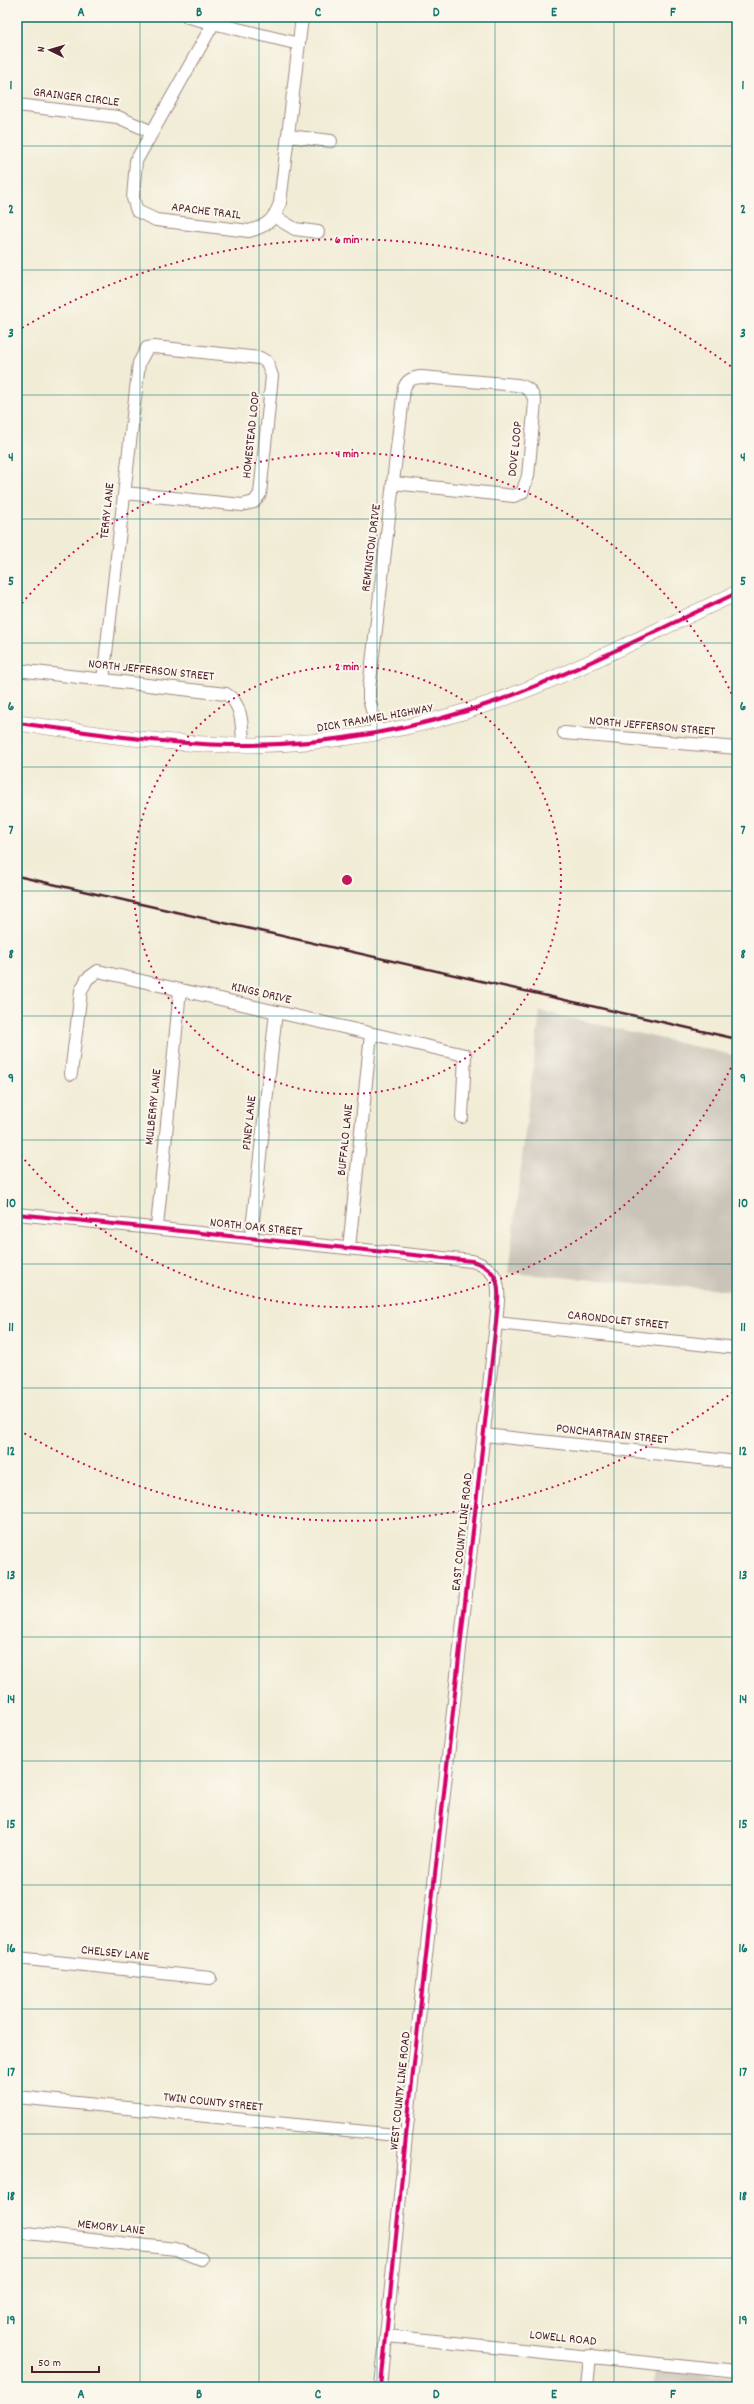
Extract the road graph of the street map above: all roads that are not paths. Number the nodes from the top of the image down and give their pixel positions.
1 (188, 17) edge
2 (302, 17) edge
3 (213, 24) junction
4 (299, 44) junction
5 (17, 105) edge
6 (152, 132) junction
7 (288, 136) junction
8 (331, 141) dead end
9 (275, 217) junction
10 (318, 232) dead end
11 (147, 348) joint
12 (421, 377) joint
13 (394, 483) junction
14 (125, 493) junction
15 (737, 593) edge
16 (17, 670) edge
17 (103, 680) junction
18 (17, 723) edge
19 (378, 732) junction
20 (564, 733) dead end
21 (243, 745) junction
22 (737, 748) edge
23 (180, 990) junction
24 (276, 1012) junction
25 (371, 1034) junction
26 (72, 1074) dead end
27 (462, 1117) dead end
28 (17, 1214) edge
29 (157, 1227) junction
30 (251, 1238) junction
31 (349, 1248) junction
32 (491, 1270) joint
33 (496, 1323) junction
34 (737, 1348) edge
35 (484, 1435) junction
36 (737, 1462) edge
37 (443, 1797) joint
38 (17, 1958) edge
39 (210, 1978) dead end
40 (17, 2097) edge
41 (406, 2136) junction
42 (17, 2232) edge
43 (201, 2258) dead end
44 (387, 2336) junction
45 (590, 2356) junction
46 (737, 2372) edge
47 (381, 2387) edge
48 (587, 2387) edge

1 - 3 street
2 - 4 street
3 - 4 street
3 - 6 street, APACHE TRAIL
4 - 7 street
5 - 6 street, GRAINGER CIRCLE
6 - 9 street, APACHE TRAIL
7 - 8 street
7 - 9 street
9 - 10 street
11 - 14 street, TERRY LANE
11 - 14 street, HOMESTEAD LOOP
12 - 13 street, REMINGTON DRIVE
12 - 13 street, DOVE LOOP
13 - 19 street, REMINGTON DRIVE
14 - 17 street, TERRY LANE
15 - 19 main road, DICK TRAMMEL HIGHWAY
16 - 17 street, NORTH JEFFERSON STREET
17 - 21 street, NORTH JEFFERSON STREET
18 - 21 main road, DICK TRAMMEL HIGHWAY
19 - 21 main road, DICK TRAMMEL HIGHWAY
20 - 22 street, NORTH JEFFERSON STREET
23 - 24 street, KINGS DRIVE
23 - 26 street, KINGS DRIVE
23 - 29 street, MULBERRY LANE
24 - 25 street, KINGS DRIVE
24 - 30 street, PINEY LANE
25 - 27 street, KINGS DRIVE
25 - 31 street, BUFFALO LANE
28 - 29 street, NORTH OAK STREET
29 - 30 street, NORTH OAK STREET
30 - 31 street, NORTH OAK STREET
31 - 32 street, NORTH OAK STREET
32 - 33 street, EAST COUNTY LINE ROAD
33 - 34 street, CARONDOLET STREET
33 - 35 street, EAST COUNTY LINE ROAD
35 - 36 street, PONCHARTRAIN STREET
35 - 37 street, EAST COUNTY LINE ROAD
37 - 41 street, WEST COUNTY LINE ROAD
38 - 39 street, CHELSEY LANE
40 - 41 street, TWIN COUNTY STREET
41 - 44 street, WEST COUNTY LINE ROAD
42 - 43 street, MEMORY LANE
44 - 45 street, LOWELL ROAD
44 - 47 street, WEST COUNTY LINE ROAD
45 - 46 street, LOWELL ROAD
45 - 48 street

